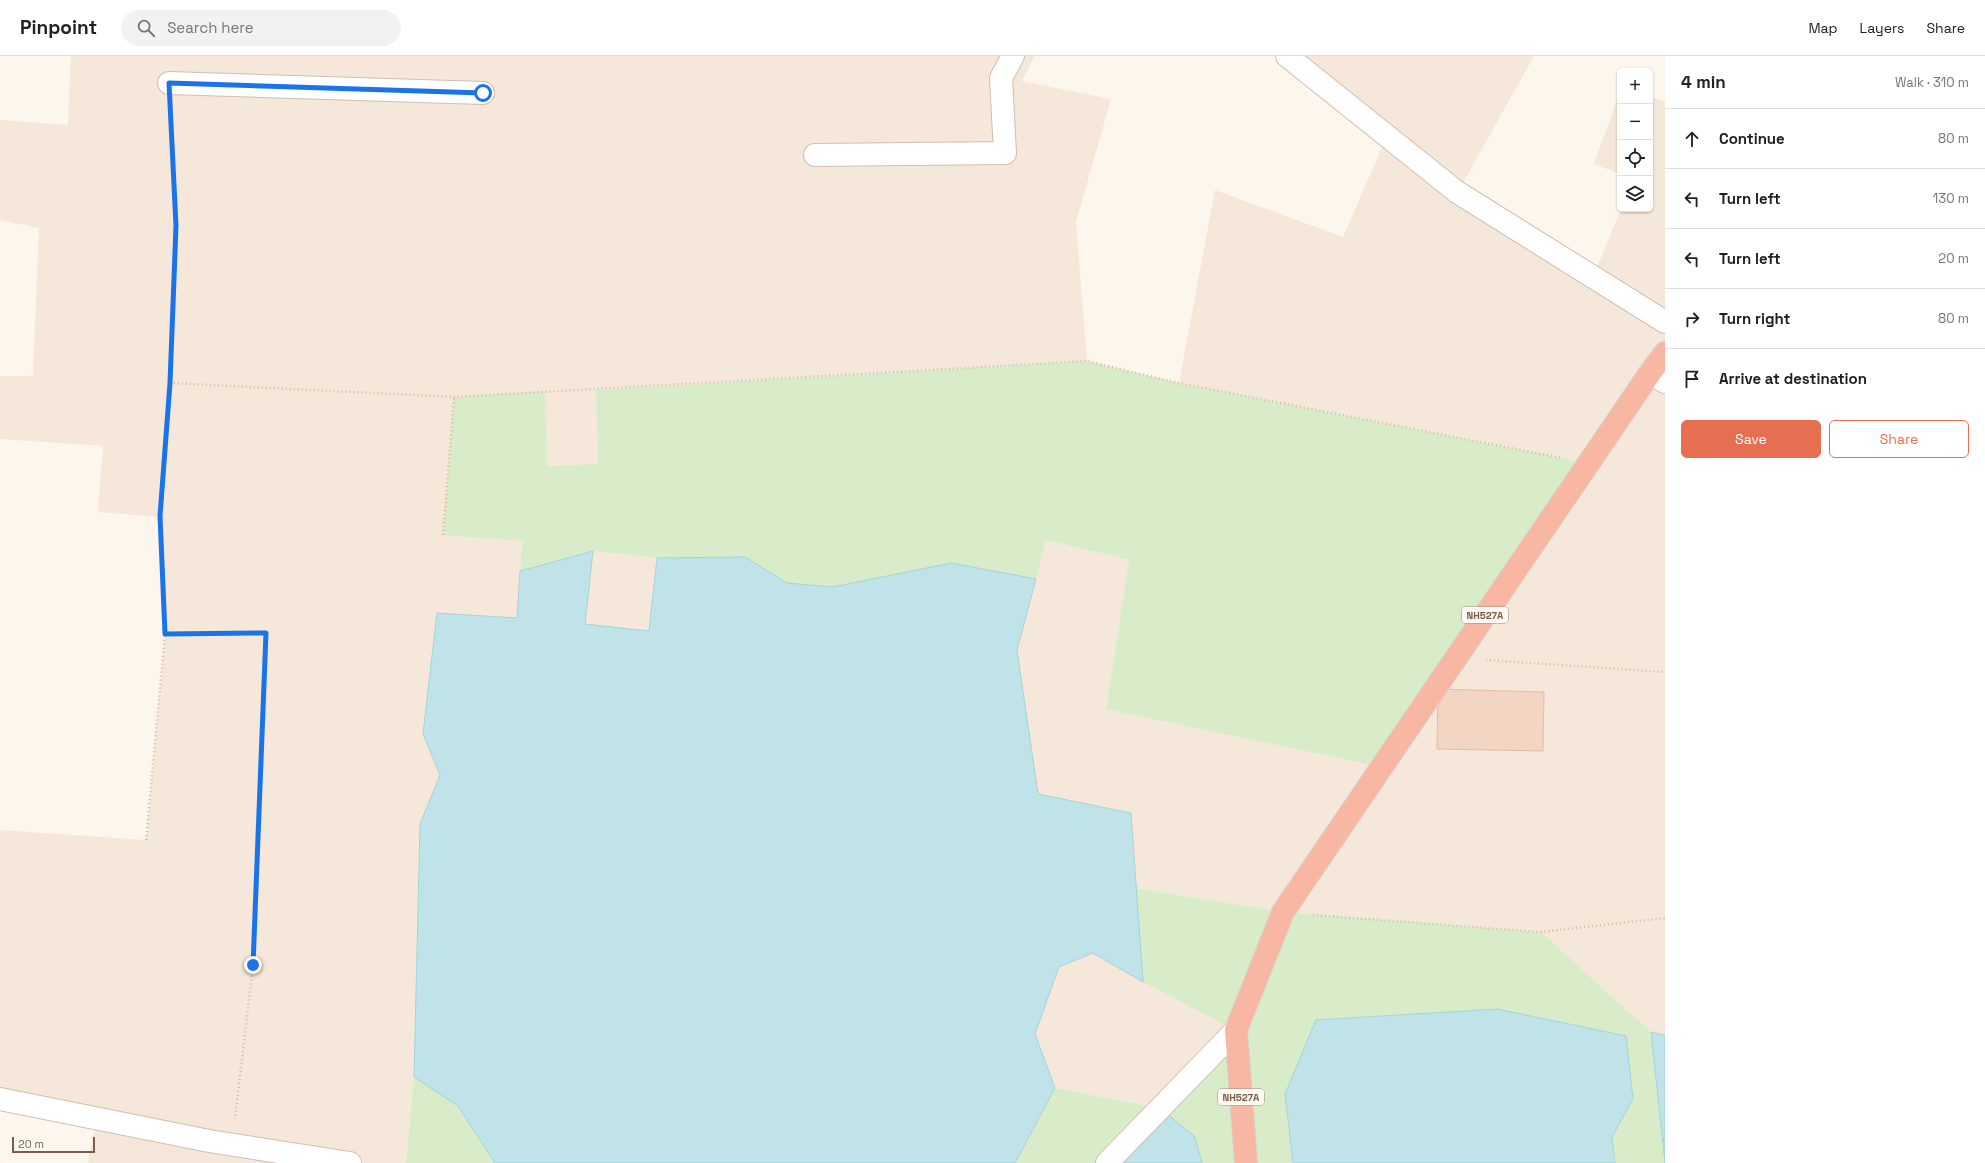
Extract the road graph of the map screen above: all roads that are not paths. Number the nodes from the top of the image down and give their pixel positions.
1 (1013, 56) edge
2 (1288, 56) edge
3 (169, 83) road end
4 (483, 93) dead end
5 (815, 155) dead end
6 (1665, 322) edge
7 (1665, 353) edge
8 (1658, 377) edge
9 (1236, 1030) junction
10 (0, 1099) edge
11 (350, 1163) edge
12 (1107, 1163) edge
13 (1246, 1163) edge

1 - 5 street
2 - 6 street
3 - 4 street
7 - 8 highway, NH527A
8 - 9 highway, NH527A
9 - 12 street
9 - 13 highway, NH527A
10 - 11 street

